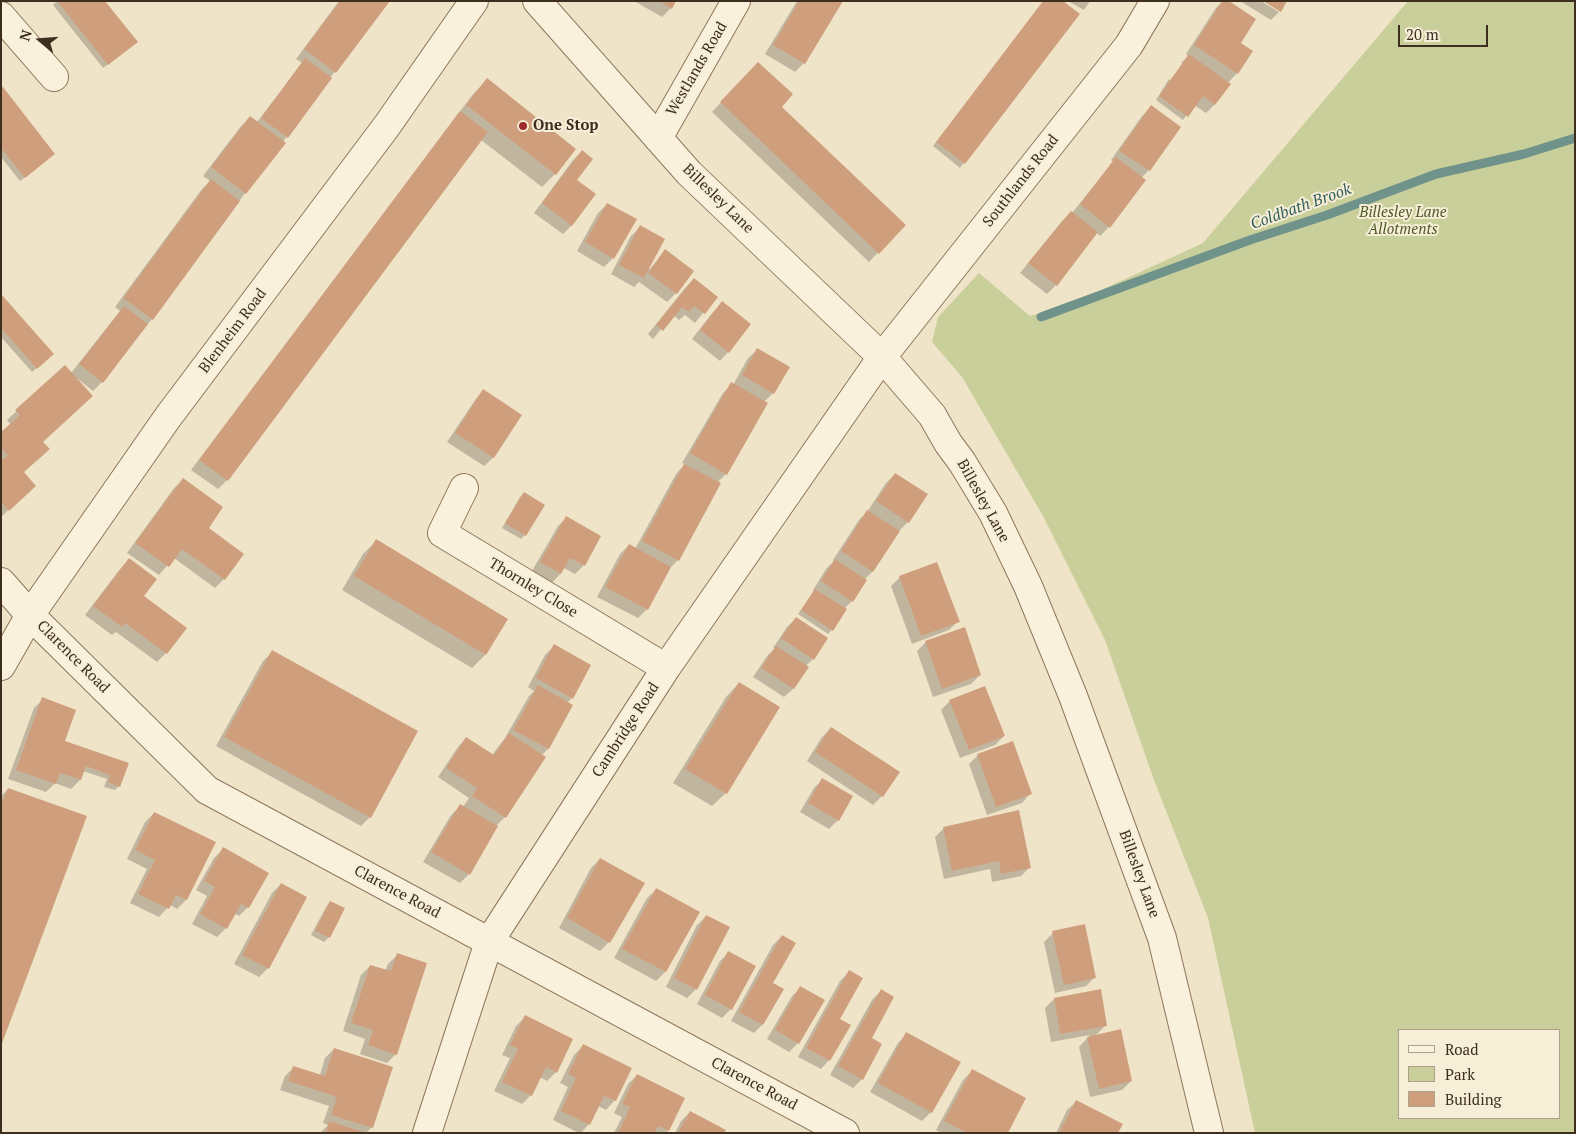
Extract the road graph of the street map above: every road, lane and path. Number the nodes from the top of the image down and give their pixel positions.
1 (474, 1) edge
2 (537, 1) edge
3 (736, 1) edge
4 (1155, 1) edge
5 (4, 25) edge
6 (54, 77) dead end
7 (658, 138) junction
8 (882, 357) junction
9 (464, 488) dead end
10 (1, 582) edge
11 (30, 615) junction
12 (1, 666) edge
13 (666, 668) junction
14 (489, 942) junction
15 (426, 1133) edge
16 (845, 1133) edge
17 (1209, 1133) edge

1 - 11 street, Blenheim Road
2 - 7 street, Billesley Lane
3 - 7 street, Westlands Road
4 - 8 street, Southlands Road
5 - 6 street
7 - 8 street, Billesley Lane
8 - 13 street, Cambridge Road
8 - 17 street, Billesley Lane
9 - 13 street, Thornley Close
10 - 11 street, Clarence Road
11 - 12 street, Blenheim Road
11 - 14 street, Clarence Road
13 - 14 street, Cambridge Road
14 - 15 street, Cambridge Road
14 - 16 street, Clarence Road

